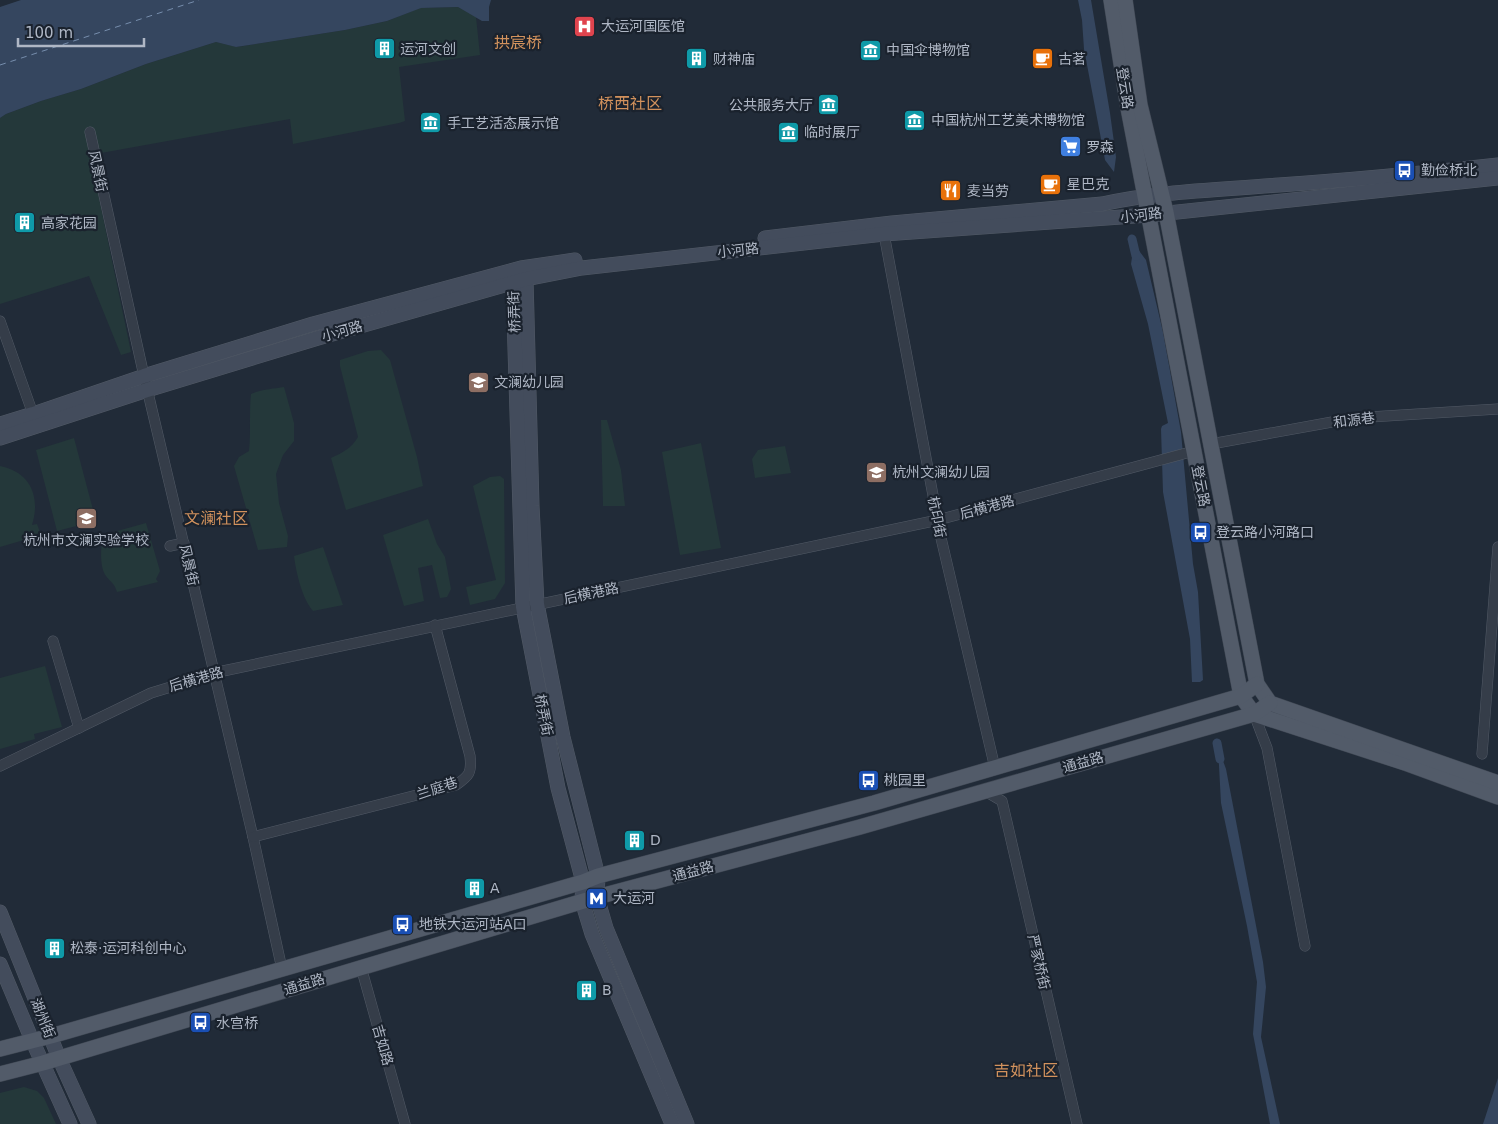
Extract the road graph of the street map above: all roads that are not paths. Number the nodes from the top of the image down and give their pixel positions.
1 (1111, 0) edge
2 (1125, 0) edge
3 (1134, 107) junction
4 (90, 132) dead end
5 (1498, 164) edge
6 (1498, 178) edge
7 (1162, 194) junction
8 (1146, 197) junction
9 (1166, 212) junction
10 (1149, 215) junction
11 (884, 234) junction
12 (520, 277) junction
13 (0, 321) edge
14 (144, 376) junction
15 (147, 390) junction
16 (1498, 409) edge
17 (33, 414) junction
18 (0, 424) edge
19 (0, 438) edge
20 (1211, 444) junction
21 (1187, 452) junction
22 (938, 520) junction
23 (184, 543) junction
24 (170, 546) dead end
25 (1498, 547) edge
26 (530, 606) junction
27 (435, 626) junction
28 (53, 641) dead end
29 (215, 673) junction
30 (1257, 684) junction
31 (1241, 696) junction
32 (1270, 703) junction
33 (1254, 714) junction
34 (79, 728) junction
35 (1482, 754) dead end
36 (1406, 757) junction
37 (0, 766) edge
38 (995, 768) junction
39 (1016, 782) junction
40 (1498, 783) edge
41 (985, 791) junction
42 (1498, 797) edge
43 (1002, 801) junction
44 (254, 837) junction
45 (598, 876) junction
46 (583, 882) junction
47 (597, 897) junction
48 (582, 901) junction
49 (0, 912) edge
50 (1305, 946) dead end
51 (0, 964) edge
52 (360, 967) junction
53 (282, 969) junction
54 (51, 1036) junction
55 (32, 1040) junction
56 (0, 1049) edge
57 (59, 1058) junction
58 (43, 1063) junction
59 (0, 1074) edge
60 (70, 1124) edge
61 (89, 1124) edge
62 (405, 1124) edge
63 (672, 1124) edge
64 (687, 1124) edge
65 (1077, 1124) edge

1 - 3 main road, 登云路
2 - 3 main road, 登云路
3 - 7 main road, 登云路
3 - 8 main road, 登云路
4 - 14 street, 风景街
5 - 7 main road, 小河路
6 - 9 main road, 小河路
7 - 8 main road, 小河路
7 - 9 main road, 登云路
8 - 10 main road, 登云路
8 - 12 main road, 小河路
9 - 10 main road, 小河路
9 - 20 main road, 登云路
10 - 11 main road, 小河路
10 - 21 main road, 登云路
11 - 12 main road, 小河路
11 - 22 street, 杭印街
12 - 14 main road, 小河路
12 - 15 main road, 小河路
12 - 26 main road, 桥弄街
13 - 17 street
14 - 15 street, 风景街
14 - 17 main road, 小河路
15 - 19 main road, 小河路
15 - 23 street, 风景街
16 - 20 street, 和源巷
17 - 18 main road, 小河路
20 - 30 main road, 登云路
21 - 22 street, 后横港路
21 - 31 main road, 登云路
22 - 26 street, 后横港路
22 - 38 street, 杭印街
23 - 24 street
23 - 29 street, 风景街
25 - 35 street
26 - 27 street, 后横港路
26 - 45 main road, 桥弄街
26 - 46 main road, 桥弄街
27 - 29 street, 后横港路
27 - 44 street, 兰庭巷
28 - 34 street
29 - 34 street, 后横港路
29 - 44 street, 风景街
30 - 31 main road, 通益路
30 - 32 main road, 登云路
31 - 33 main road, 登云路
31 - 38 main road, 通益路
32 - 33 main road, 通益路
32 - 36 main road
33 - 36 main road
33 - 39 main road, 通益路
33 - 50 street
34 - 37 street, 后横港路
36 - 40 main road
36 - 42 main road
38 - 45 main road, 通益路
39 - 41 main road, 通益路
39 - 43 street
41 - 43 street
41 - 47 main road, 通益路
43 - 65 street, 严家桥街
44 - 53 street, 风景街
45 - 46 main road, 通益路
45 - 47 main road, 桥弄街
46 - 48 main road, 桥弄街
46 - 53 main road, 通益路
47 - 48 main road, 通益路
47 - 64 main road, 桥弄街
48 - 52 main road, 通益路
48 - 63 main road, 桥弄街
49 - 54 main road, 湖州街
51 - 55 main road, 湖州街
52 - 57 main road, 通益路
52 - 62 street, 吉如路
53 - 54 main road, 通益路
54 - 55 main road, 通益路
54 - 57 main road, 湖州街
55 - 56 main road, 通益路
55 - 58 main road, 湖州街
57 - 58 main road, 通益路
57 - 61 main road, 湖州街
58 - 59 main road, 通益路
58 - 60 main road, 湖州街

